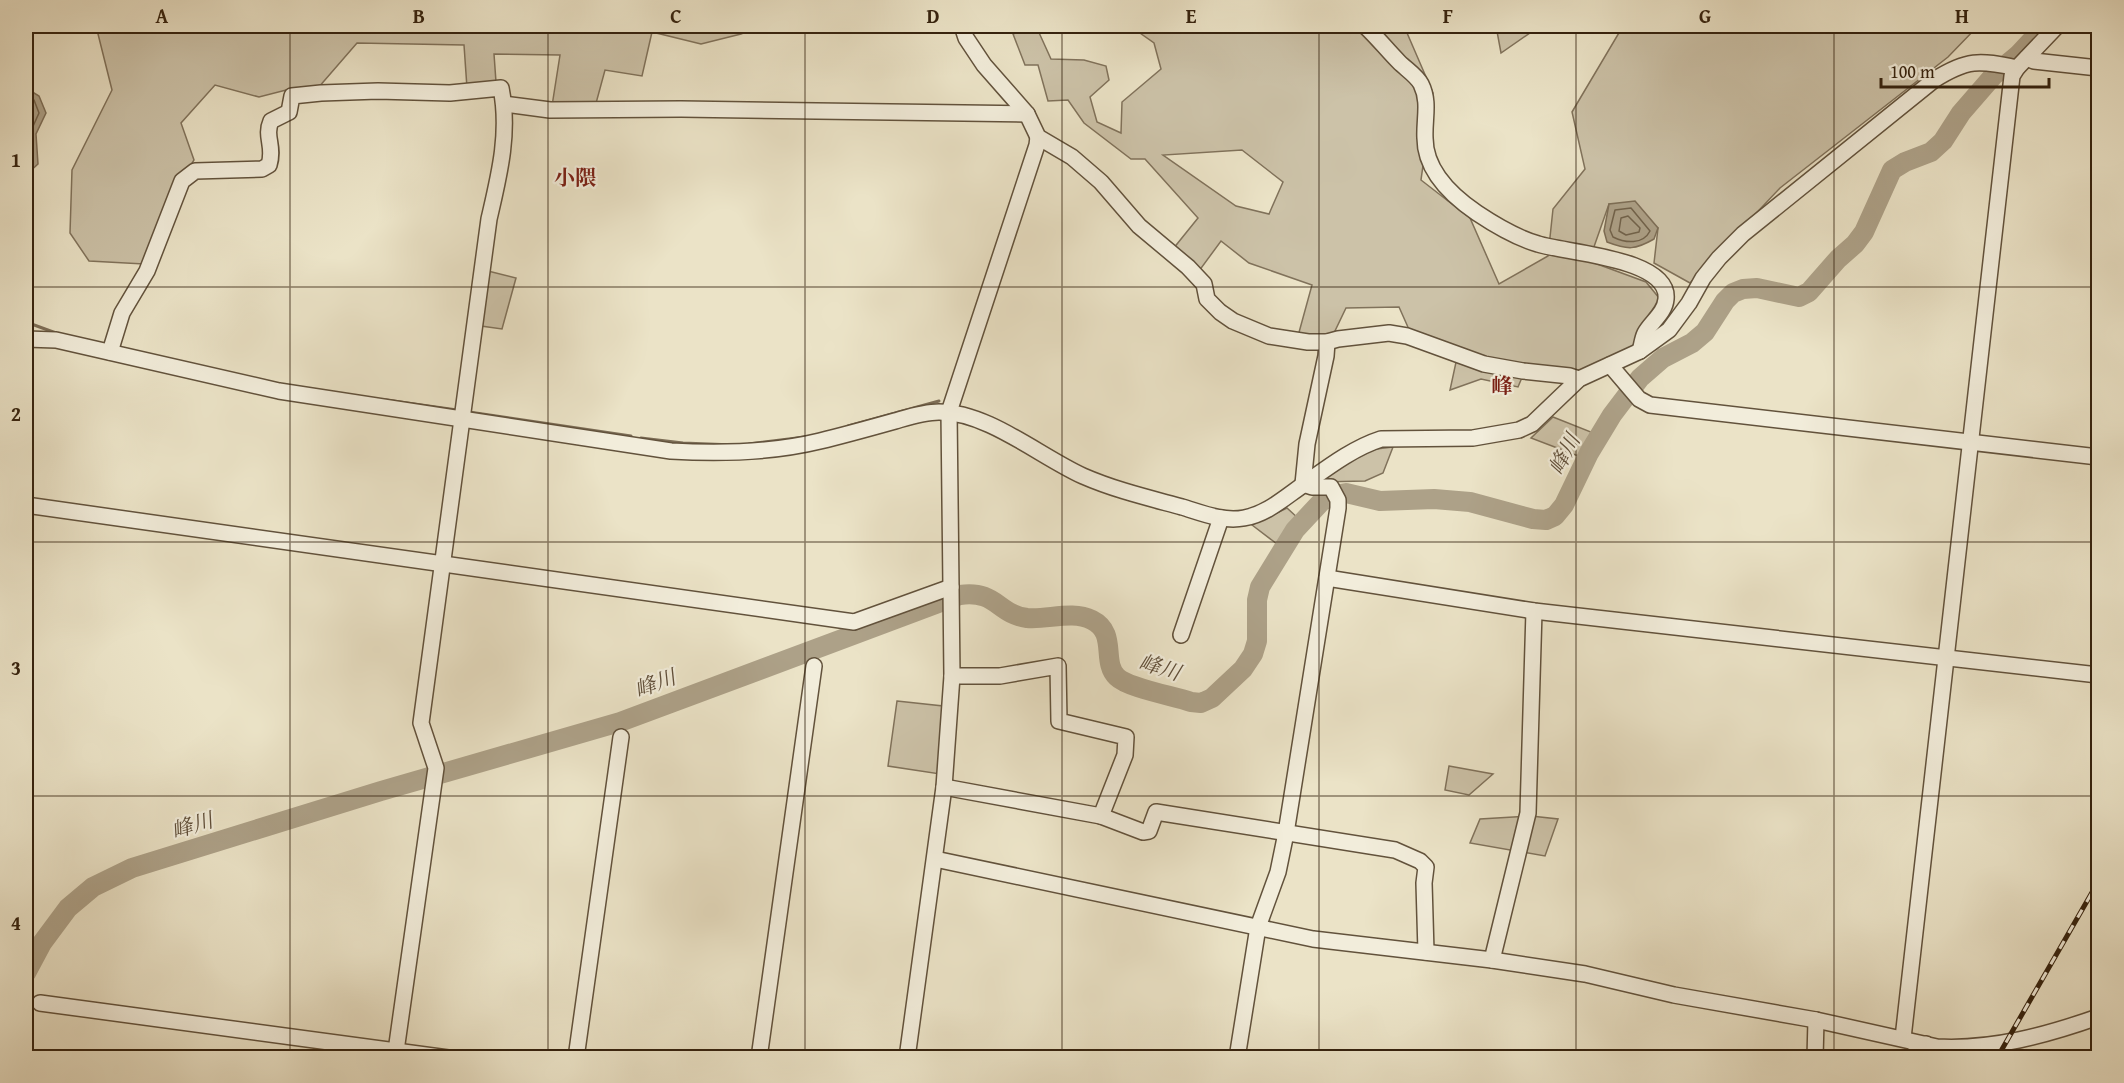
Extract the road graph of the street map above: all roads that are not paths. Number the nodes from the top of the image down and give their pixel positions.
1 (962, 26) edge
2 (1365, 26) edge
3 (2057, 26) edge
4 (2022, 63) junction
5 (2098, 68) edge
6 (504, 104) junction
7 (1027, 114) junction
8 (1038, 137) junction
9 (28, 335) edge
10 (1326, 342) junction
11 (1640, 351) junction
12 (110, 352) junction
13 (1610, 366) junction
14 (1579, 379) junction
15 (950, 412) junction
16 (462, 419) junction
17 (1971, 443) junction
18 (2098, 457) edge
19 (1303, 484) junction
20 (26, 505) edge
21 (1221, 518) junction
22 (442, 565) junction
23 (1327, 578) junction
24 (951, 587) junction
25 (1534, 611) junction
26 (1181, 635) dead end
27 (1947, 657) junction
28 (813, 666) dead end
29 (2098, 675) edge
30 (952, 676) junction
31 (621, 737) dead end
32 (944, 787) junction
33 (1101, 816) junction
34 (1286, 833) junction
35 (935, 859) junction
36 (1258, 927) junction
37 (1426, 952) junction
38 (1492, 960) junction
39 (40, 1003) dead end
40 (2098, 1017) edge
41 (1816, 1020) junction
42 (1903, 1038) junction
43 (1926, 1044) junction
44 (396, 1054) edge
45 (448, 1058) edge
46 (576, 1058) edge
47 (759, 1058) edge
48 (907, 1058) edge
49 (1236, 1058) edge
50 (1815, 1058) edge
51 (1907, 1058) edge

1 - 7 street
2 - 11 street
3 - 4 street
4 - 5 street
4 - 11 street
4 - 17 street
6 - 7 street
6 - 12 street
6 - 16 street
7 - 8 street
8 - 10 street
8 - 15 street
9 - 12 street
10 - 14 street
10 - 19 street
11 - 13 street
12 - 16 street
13 - 14 street
13 - 17 street
14 - 19 street
15 - 16 street
15 - 21 street
15 - 24 street
16 - 22 street
17 - 18 street
17 - 27 street
19 - 21 street
19 - 23 street
20 - 22 street
21 - 26 street
22 - 24 street
22 - 44 street
23 - 25 street
23 - 34 street
24 - 30 street
25 - 27 street
25 - 38 street
27 - 29 street
27 - 42 street
28 - 47 street
30 - 32 street
30 - 33 street
31 - 46 street
32 - 33 street
32 - 35 street
33 - 34 street
34 - 36 street
34 - 37 street
35 - 36 street
35 - 48 street
36 - 37 street
36 - 49 street
37 - 38 street
38 - 41 street
39 - 44 street
40 - 43 street
41 - 42 street
41 - 50 street
42 - 43 street
43 - 51 street
44 - 45 street

